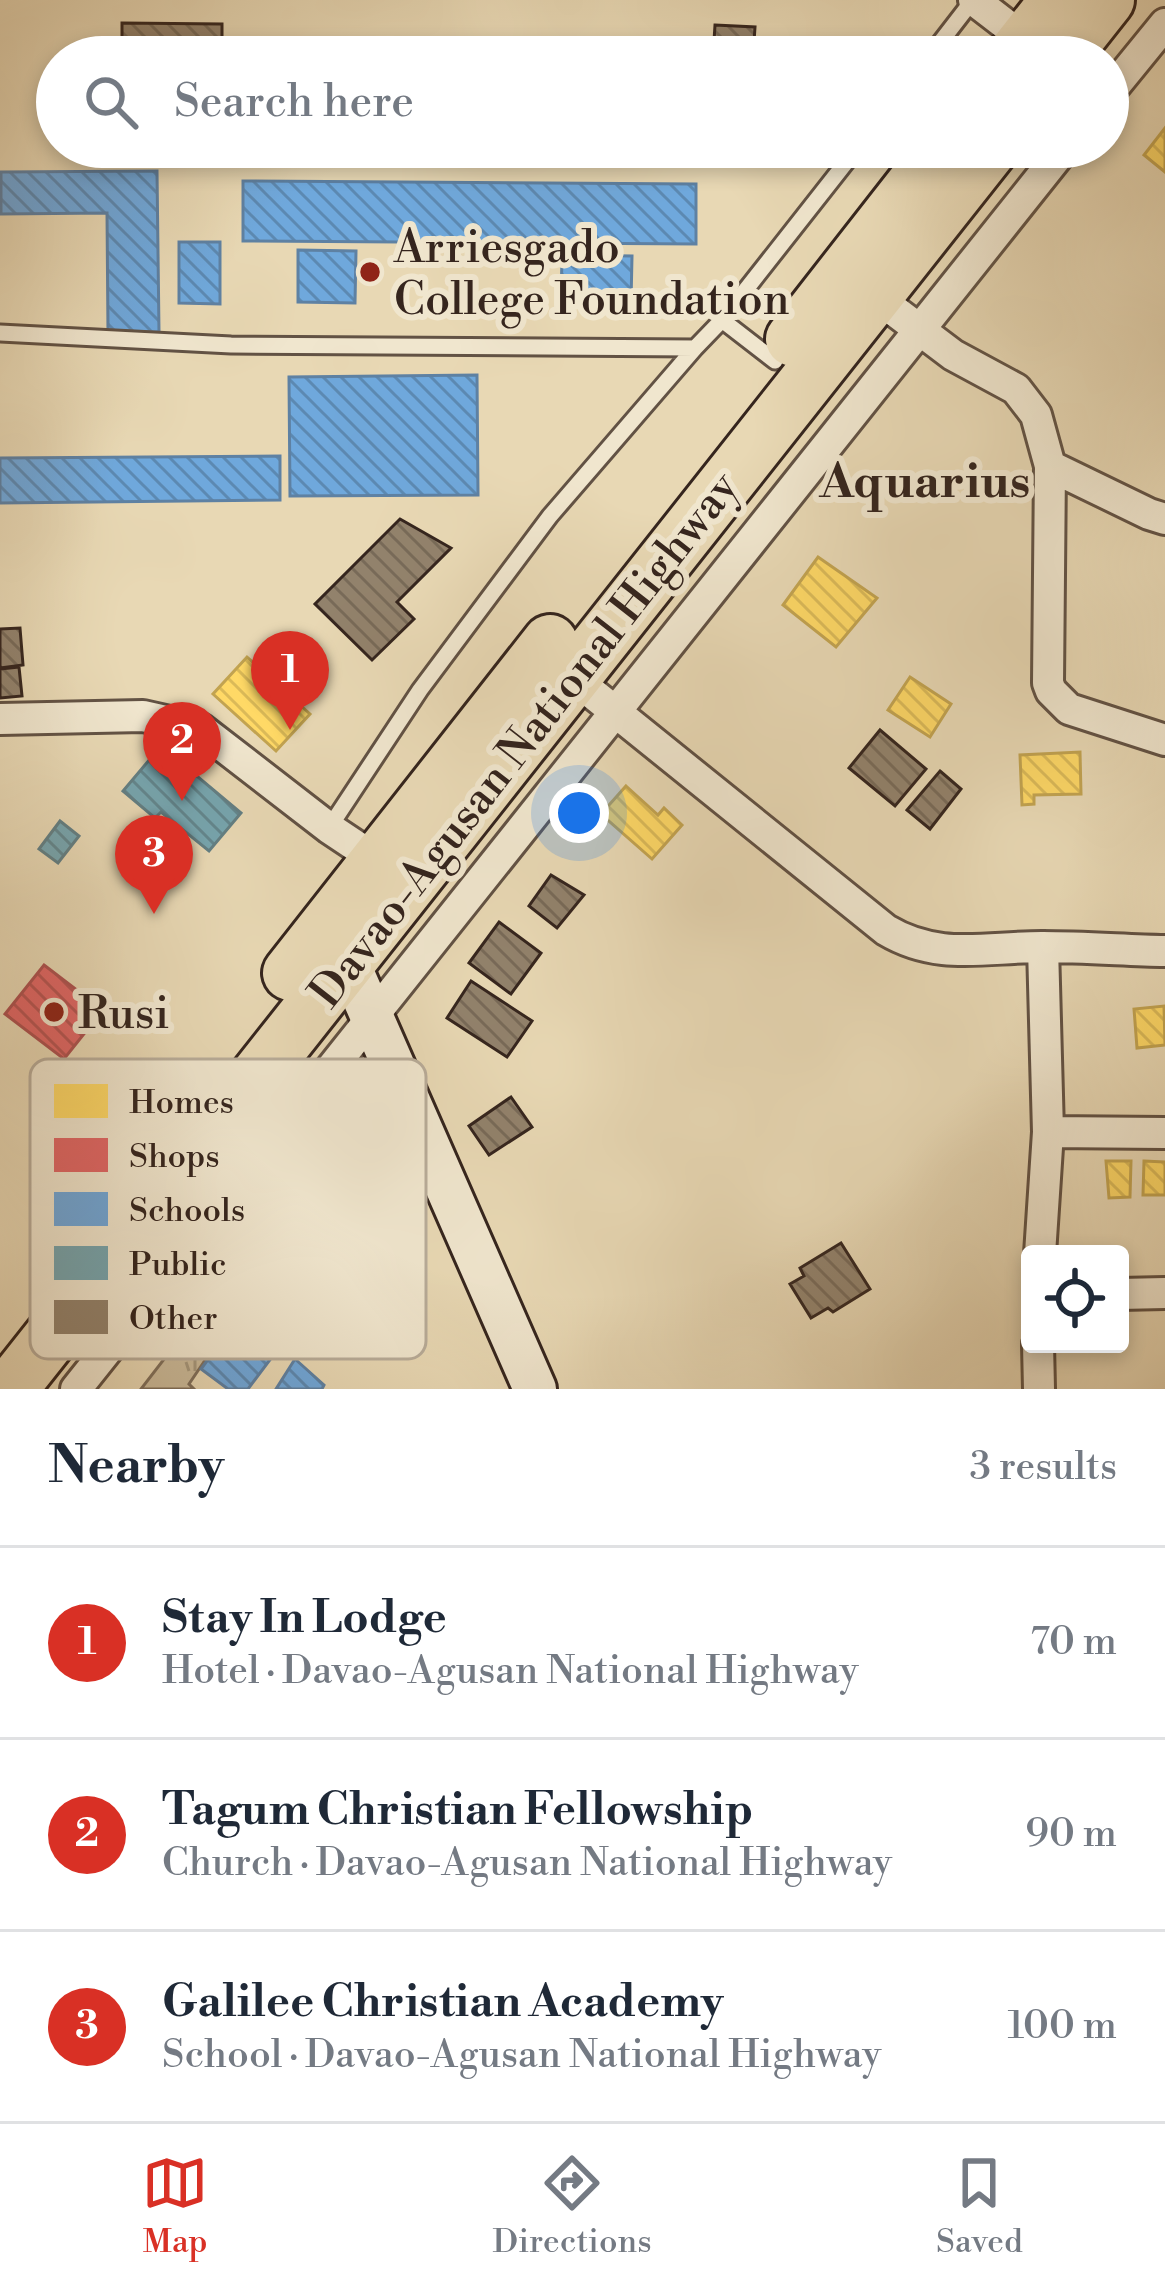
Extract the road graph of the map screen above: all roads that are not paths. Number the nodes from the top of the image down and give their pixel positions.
1 (974, 0) edge
2 (1107, 0) edge
3 (1165, 24) edge
4 (945, 36) edge
5 (1035, 36) edge
6 (1045, 36) edge
7 (1129, 68) edge
8 (841, 168) edge
9 (927, 168) edge
10 (976, 168) edge
11 (1048, 168) edge
12 (875, 296) junction
13 (722, 320) junction
14 (918, 329) junction
15 (0, 333) edge
16 (695, 348) junction
17 (775, 361) junction
18 (1050, 466) junction
19 (1165, 519) edge
20 (572, 676) junction
21 (614, 711) junction
22 (0, 719) edge
23 (1165, 740) edge
24 (329, 828) junction
25 (377, 860) junction
26 (1043, 947) junction
27 (332, 949) junction
28 (1165, 951) edge
29 (371, 1017) junction
30 (232, 1059) edge
31 (252, 1059) edge
32 (338, 1059) edge
33 (390, 1059) edge
34 (1048, 1132) junction
35 (1165, 1133) edge
36 (426, 1142) edge
37 (1041, 1245) edge
38 (1165, 1293) edge
39 (1129, 1294) edge
40 (30, 1306) edge
41 (0, 1344) edge
42 (1038, 1353) edge
43 (32, 1359) edge
44 (104, 1359) edge
45 (82, 1387) edge
46 (10, 1389) edge
47 (535, 1389) edge
48 (1039, 1389) edge

1 - 4 lane
1 - 5 street
2 - 6 highway
3 - 7 street
8 - 13 lane
9 - 17 highway, Davao-Agusan National Highway
10 - 12 highway, Davao-Agusan National Highway
11 - 14 street
12 - 14 street
12 - 20 highway, Davao-Agusan National Highway
13 - 16 lane
13 - 17 lane
14 - 18 street
14 - 21 street
15 - 16 lane
16 - 24 lane
17 - 25 highway, Davao-Agusan National Highway
18 - 19 street
18 - 23 street
20 - 21 street
20 - 27 highway, Davao-Agusan National Highway
21 - 26 street
21 - 29 street
22 - 24 street
24 - 25 street
25 - 27 highway, Davao-Agusan National Highway
26 - 28 street
26 - 34 street
27 - 29 street
27 - 30 highway, Davao-Agusan National Highway
27 - 31 highway, Davao-Agusan National Highway
29 - 32 street
29 - 33 street
34 - 35 street
34 - 37 street
36 - 47 street
38 - 39 street
40 - 41 highway, Davao-Agusan National Highway
42 - 48 street
43 - 46 highway, Davao-Agusan National Highway
44 - 45 street

